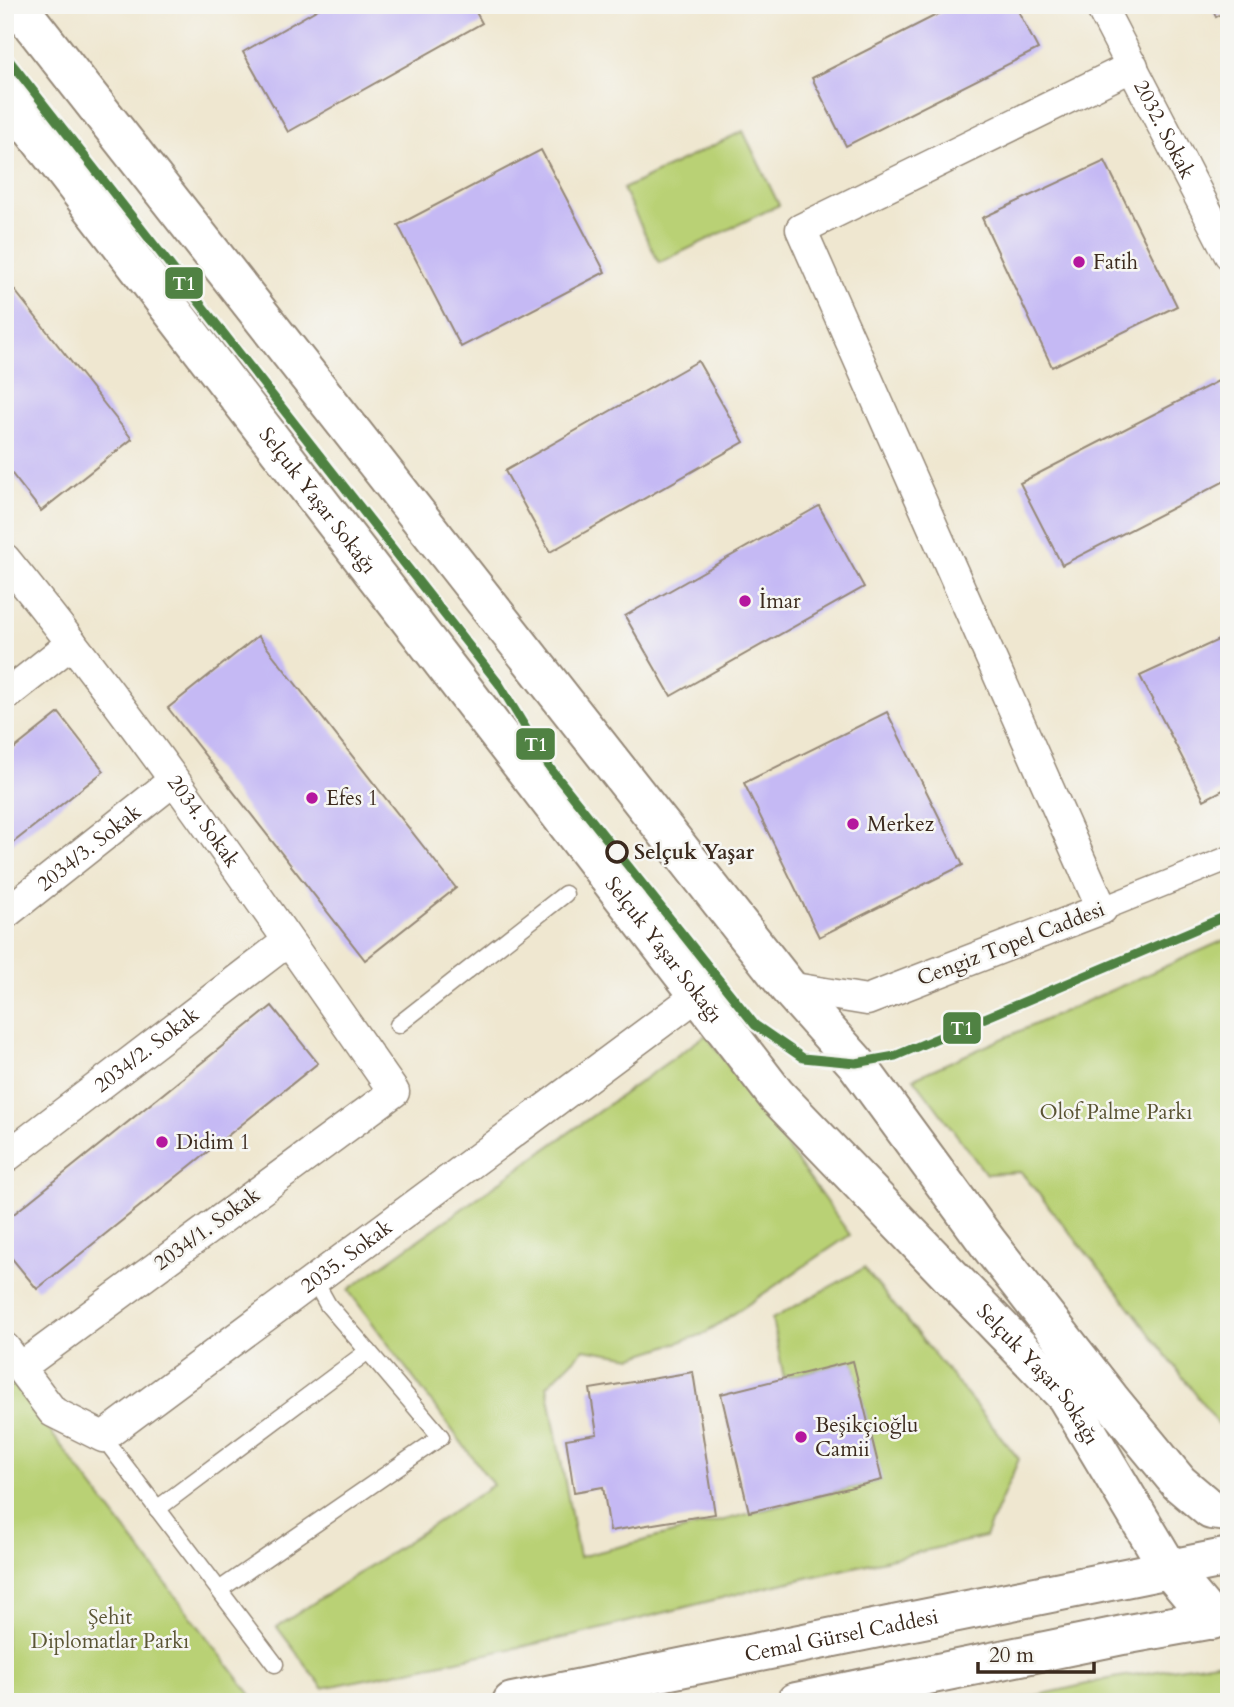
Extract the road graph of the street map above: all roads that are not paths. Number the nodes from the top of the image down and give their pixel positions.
1 (17, 5) edge
2 (1100, 5) edge
3 (1133, 66) junction
4 (5, 94) edge
5 (1229, 254) edge
6 (5, 559) edge
7 (72, 643) junction
8 (5, 696) edge
9 (173, 781) junction
10 (1229, 858) edge
11 (565, 894) dead end
12 (1101, 909) junction
13 (5, 914) edge
14 (288, 941) junction
15 (788, 987) junction
16 (698, 995) junction
17 (398, 1025) dead end
18 (394, 1092) joint
19 (5, 1158) edge
20 (313, 1280) junction
21 (368, 1351) junction
22 (13, 1357) edge
23 (103, 1437) junction
24 (157, 1509) junction
25 (1229, 1512) edge
26 (1229, 1557) edge
27 (1170, 1570) junction
28 (219, 1590) junction
29 (1220, 1618) edge
30 (275, 1664) dead end
31 (512, 1702) edge
32 (796, 1702) edge

1 - 15 main road
2 - 3 street, 2032. Sokak
3 - 5 street, 2032. Sokak
3 - 12 street
4 - 16 main road, Selçuk Yaşar Sokağı
6 - 7 street, 2034. Sokak
7 - 8 street
7 - 9 street, 2034. Sokak
9 - 13 street, 2034/3. Sokak
9 - 14 street, 2034. Sokak
10 - 12 street, Cengiz Topel Caddesi
11 - 17 lane
12 - 15 street, Cengiz Topel Caddesi
14 - 18 street, 2034. Sokak
14 - 19 street, 2034/2. Sokak
15 - 25 main road
16 - 20 street, 2035. Sokak
16 - 27 main road, Selçuk Yaşar Sokağı
18 - 22 street, 2034/1. Sokak
20 - 21 lane
20 - 23 street, 2035. Sokak
21 - 24 lane
21 - 28 lane
22 - 23 street
23 - 24 lane
24 - 28 lane
26 - 27 main road, Cemal Gürsel Caddesi
27 - 29 main road, Selçuk Yaşar Sokağı
27 - 31 main road, Cemal Gürsel Caddesi
28 - 30 lane
29 - 32 main road

